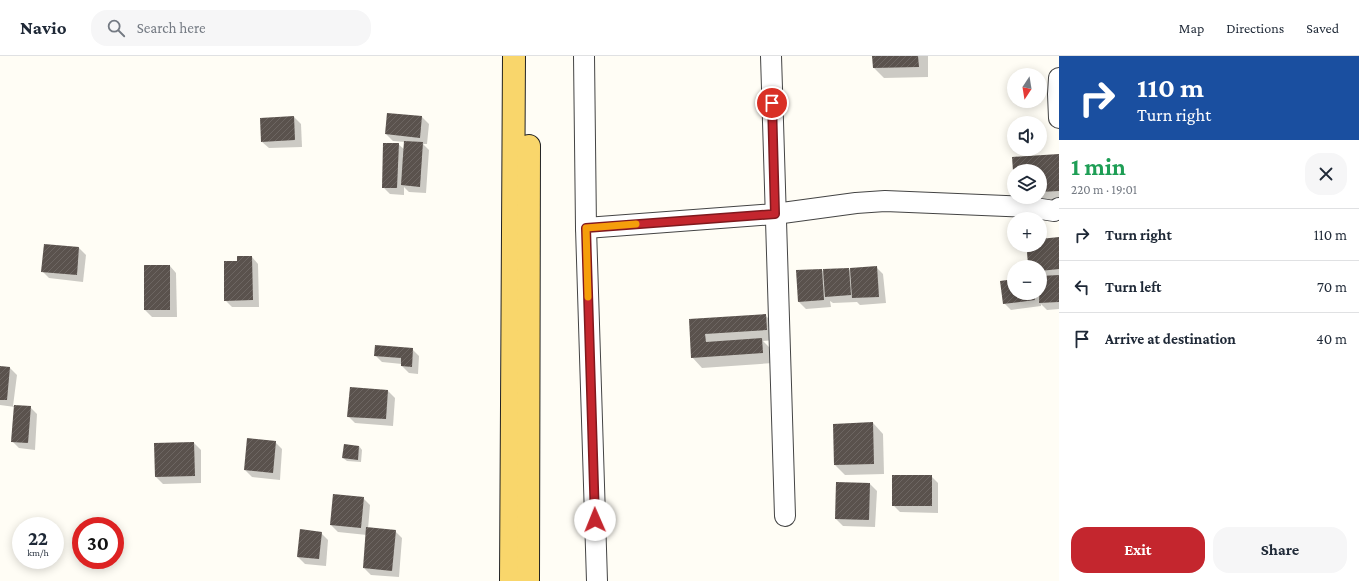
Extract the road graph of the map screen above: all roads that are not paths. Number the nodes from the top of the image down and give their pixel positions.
1 (514, 56) edge
2 (529, 56) edge
3 (584, 56) edge
4 (771, 56) edge
5 (1059, 78) edge
6 (1059, 118) edge
7 (1059, 208) edge
8 (775, 214) junction
9 (586, 228) junction
10 (785, 516) dead end
11 (511, 581) edge
12 (528, 581) edge
13 (597, 581) edge

1 - 11 main road
2 - 12 main road
3 - 9 street
4 - 8 street
5 - 6 street
7 - 8 street
8 - 9 street
8 - 10 street
9 - 13 street

